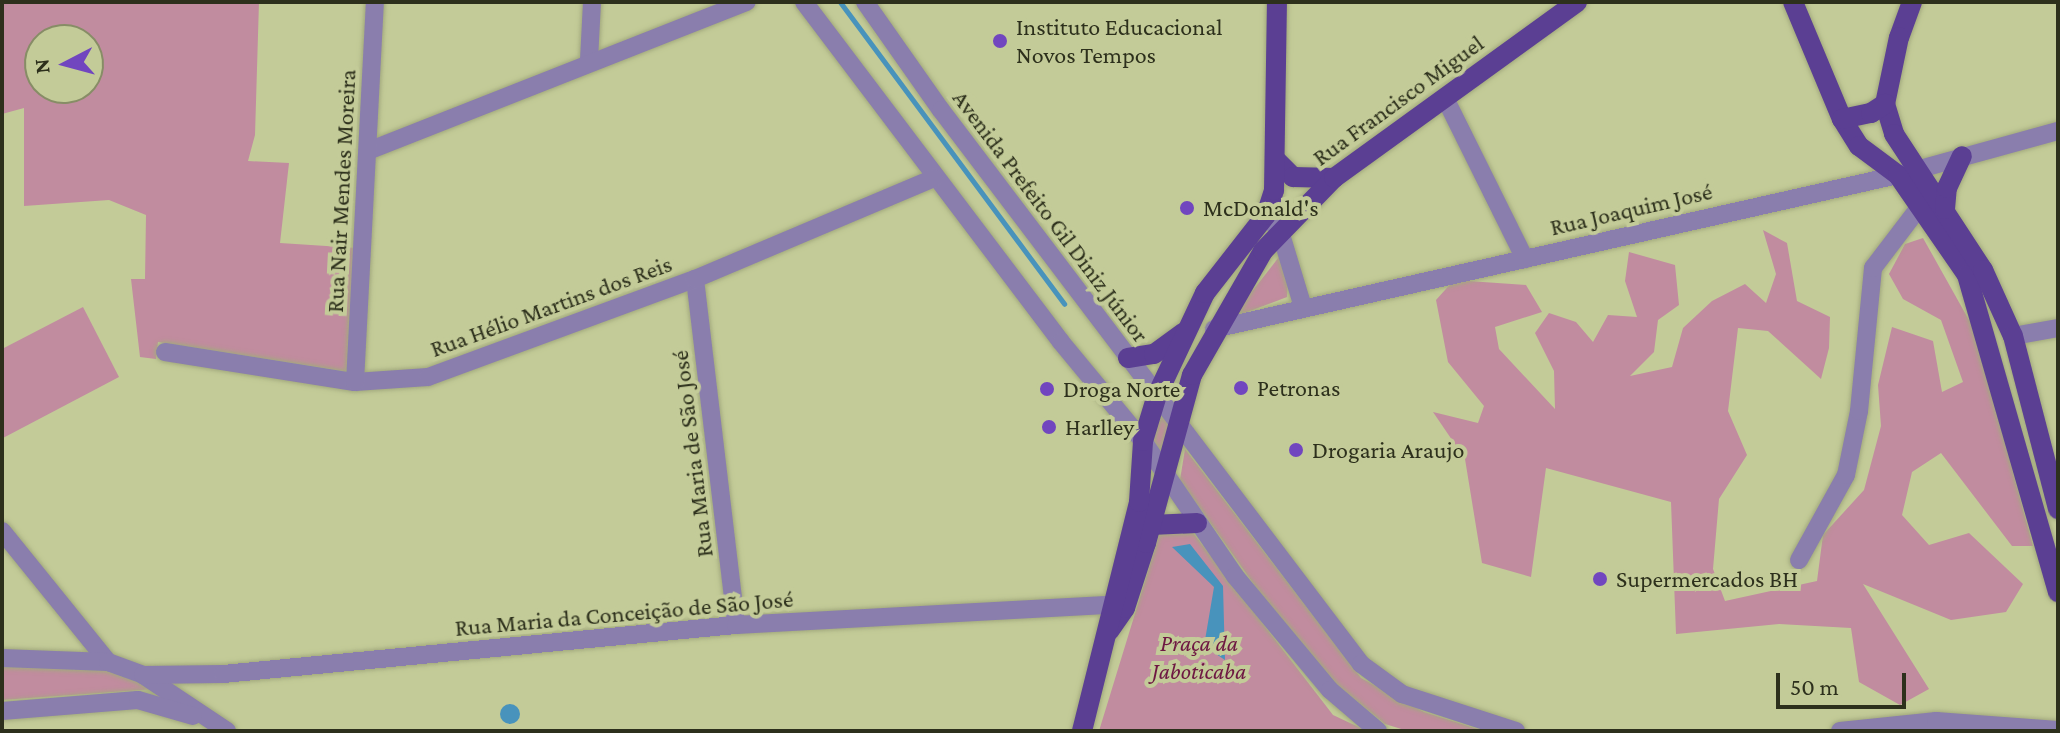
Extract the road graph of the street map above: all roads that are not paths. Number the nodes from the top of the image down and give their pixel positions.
1 (375, 2) edge
2 (592, 2) edge
3 (747, 2) edge
4 (804, 2) edge
5 (865, 2) edge
6 (1277, 2) edge
7 (1577, 2) edge
8 (1793, 2) edge
9 (1912, 2) edge
10 (589, 60) junction
11 (1445, 98) junction
12 (1885, 104) junction
13 (1842, 119) junction
14 (2058, 131) edge
15 (368, 151) junction
16 (1962, 156) junction
17 (1277, 161) junction
18 (1919, 168) junction
19 (1898, 175) junction
20 (934, 178) junction
21 (1334, 178) junction
22 (1921, 205) junction
23 (1945, 209) junction
24 (1266, 215) junction
25 (1280, 231) junction
26 (1525, 259) junction
27 (695, 279) junction
28 (1303, 307) junction
29 (2058, 328) edge
30 (1214, 329) junction
31 (1183, 333) junction
32 (2013, 336) junction
33 (165, 352) dead end
34 (1128, 358) junction
35 (355, 382) junction
36 (1157, 395) junction
37 (1179, 425) junction
38 (1143, 441) junction
39 (1165, 479) junction
40 (2058, 506) edge
41 (1197, 523) junction
42 (1151, 525) junction
43 (2, 531) edge
44 (1799, 560) dead end
45 (2058, 592) edge
46 (1110, 605) junction
47 (736, 625) junction
48 (1109, 631) junction
49 (2, 658) edge
50 (108, 662) junction
51 (143, 675) junction
52 (2, 711) edge
53 (1478, 724) edge
54 (219, 726) edge
55 (2058, 730) edge
56 (1082, 731) edge
57 (1378, 731) edge
58 (1516, 731) edge
59 (1840, 731) edge

1 - 15 street, Rua Nair Mendes Moreira
2 - 10 street
3 - 10 street
4 - 20 street
5 - 34 street, Avenida Prefeito Gil Diniz Júnior
6 - 17 main road
7 - 11 main road, Rua Francisco Miguel
8 - 13 main road
9 - 12 main road
10 - 15 street
11 - 21 main road, Rua Francisco Miguel
11 - 26 street
12 - 13 main road
12 - 18 main road
13 - 19 main road
14 - 16 street, Rua Joaquim José
15 - 35 street, Rua Nair Mendes Moreira
16 - 18 street, Rua Joaquim José
16 - 23 main road
17 - 21 main road
17 - 24 main road
18 - 19 street, Rua Joaquim José
18 - 23 main road
19 - 22 main road
19 - 26 street, Rua Joaquim José
20 - 27 street, Rua Hélio Martins dos Reis
20 - 38 street
21 - 25 main road, Rua Francisco Miguel
22 - 44 street
22 - 45 main road
23 - 32 main road
24 - 25 street
24 - 31 main road
25 - 28 street
25 - 30 main road, Rua Francisco Miguel
26 - 28 street, Rua Joaquim José
27 - 35 street, Rua Hélio Martins dos Reis
27 - 47 street, Rua Maria de São José
28 - 30 street, Rua Joaquim José
29 - 32 street
30 - 37 main road, Rua Francisco Miguel
31 - 34 main road
31 - 36 main road
32 - 40 main road
33 - 35 street, Rua Hélio Martins dos Reis
34 - 36 street, Avenida Prefeito Gil Diniz Júnior
36 - 37 street, Avenida Prefeito Gil Diniz Júnior
36 - 38 main road
37 - 39 main road, Rua Francisco Miguel
37 - 53 street, Avenida Prefeito Gil Diniz Júnior
38 - 39 street
38 - 46 main road
39 - 41 street
39 - 42 main road, Rua Francisco Miguel
41 - 42 main road
41 - 57 street
42 - 48 main road, Rua Francisco Miguel
43 - 50 street
46 - 47 street, Rua Maria da Conceição de São José
46 - 48 main road
47 - 51 street, Rua Maria da Conceição de São José
48 - 56 main road
49 - 50 street
50 - 51 street
51 - 54 street
52 - 54 street
53 - 58 street, Avenida Prefeito Gil Diniz Júnior
55 - 59 street

